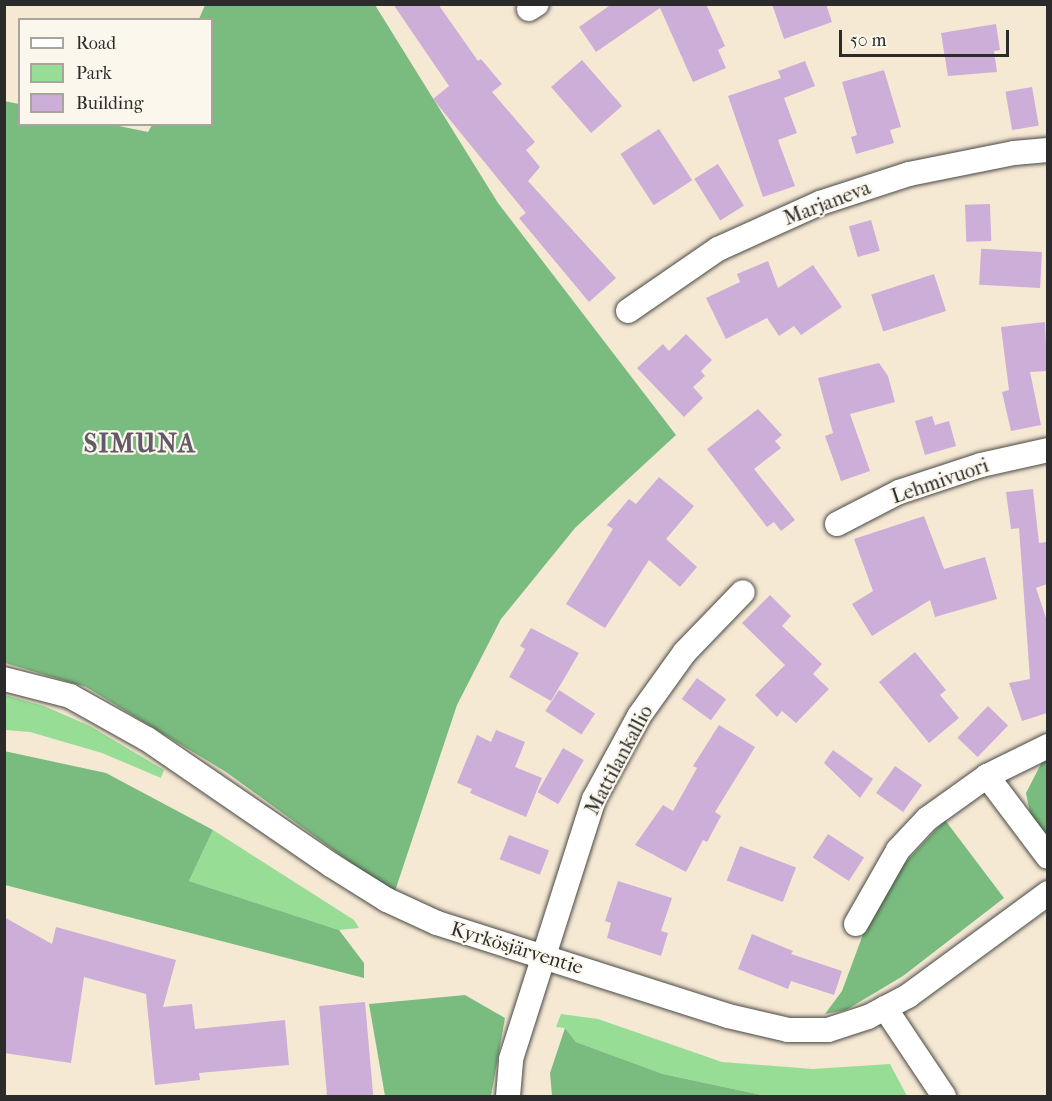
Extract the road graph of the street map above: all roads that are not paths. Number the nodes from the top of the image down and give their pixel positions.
1 (1047, 150) edge
2 (628, 311) dead end
3 (1047, 450) edge
4 (837, 524) dead end
5 (743, 592) dead end
6 (4, 679) edge
7 (1047, 746) edge
8 (987, 776) junction
9 (1047, 857) edge
10 (1047, 893) edge
11 (856, 924) dead end
12 (544, 956) junction
13 (885, 1008) junction
14 (508, 1096) edge
15 (945, 1096) edge

1 - 2 street, Marjaneva
3 - 4 street, Lehmivuori
5 - 12 street, Mattilankallio
6 - 12 street, Kyrkösjärventie
7 - 8 street
8 - 9 street
8 - 11 street
10 - 13 street, Kyrkösjärventie
12 - 13 street, Kyrkösjärventie
12 - 14 street, Mattilankallio
13 - 15 street

